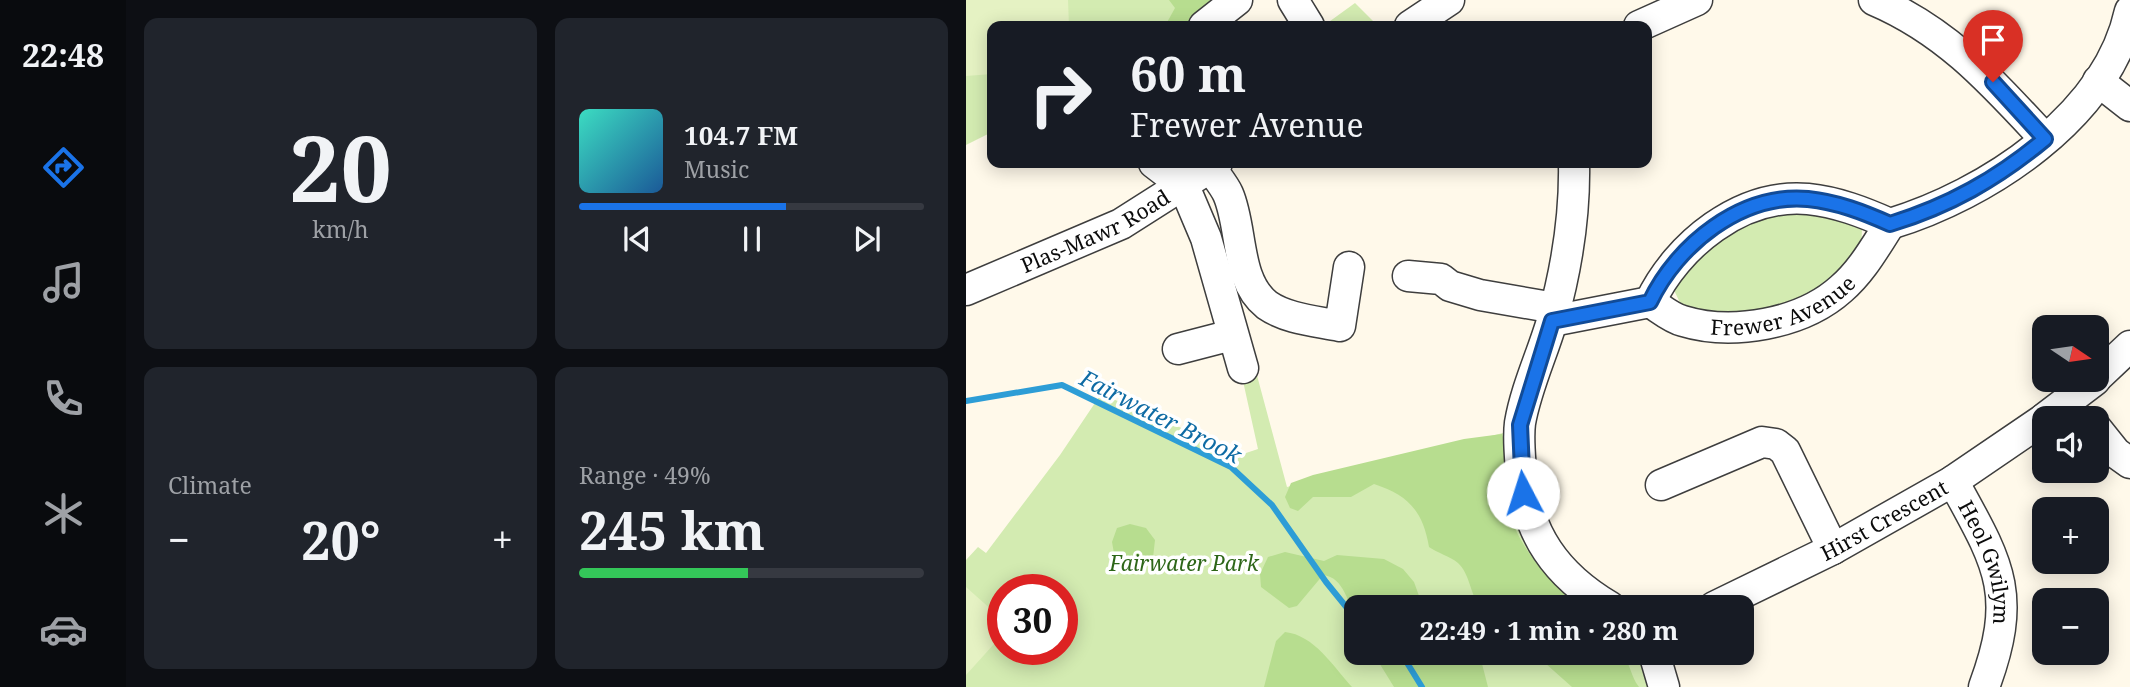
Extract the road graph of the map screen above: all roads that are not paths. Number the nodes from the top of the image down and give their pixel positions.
1 (1237, 0) edge
2 (1293, 0) edge
3 (1449, 0) edge
4 (1697, 0) edge
5 (1874, 0) edge
6 (2130, 11) edge
7 (1210, 21) edge
8 (1306, 21) edge
9 (1418, 21) edge
10 (1651, 21) edge
11 (2098, 81) junction
12 (2130, 106) edge
13 (2045, 139) junction
14 (1161, 168) edge
15 (1209, 168) edge
16 (1215, 168) edge
17 (1574, 168) edge
18 (1184, 186) junction
19 (1890, 224) junction
20 (1349, 267) dead end
21 (1408, 276) dead end
22 (966, 290) edge
23 (1650, 302) junction
24 (1553, 314) junction
25 (1232, 335) junction
26 (2130, 346) edge
27 (1178, 349) dead end
28 (1243, 368) dead end
29 (2088, 394) edge
30 (2067, 406) edge
31 (2032, 427) edge
32 (2109, 444) edge
33 (2130, 463) edge
34 (1953, 481) junction
35 (1661, 485) dead end
36 (1833, 549) junction
37 (1593, 595) edge
38 (1739, 595) edge
39 (1658, 665) edge
40 (1664, 687) edge
41 (1984, 687) edge

1 - 7 street
2 - 8 street
3 - 9 street
4 - 10 street
5 - 13 street
6 - 11 street
11 - 12 street
11 - 13 street
13 - 19 street
14 - 18 street
15 - 18 street, Plas-Mawr Road
16 - 20 street
17 - 24 street
18 - 22 street, Plas-Mawr Road
18 - 25 street
19 - 23 street
19 - 23 street, Frewer Avenue
21 - 24 street
23 - 24 street
24 - 37 street
25 - 27 street
25 - 28 street
26 - 29 street, Hirst Crescent
29 - 30 street, Hirst Crescent
31 - 34 street, Hirst Crescent
32 - 33 street
34 - 36 street, Hirst Crescent
34 - 41 street, Heol Gwilym
35 - 36 street
36 - 38 street, Hirst Crescent
39 - 40 street

